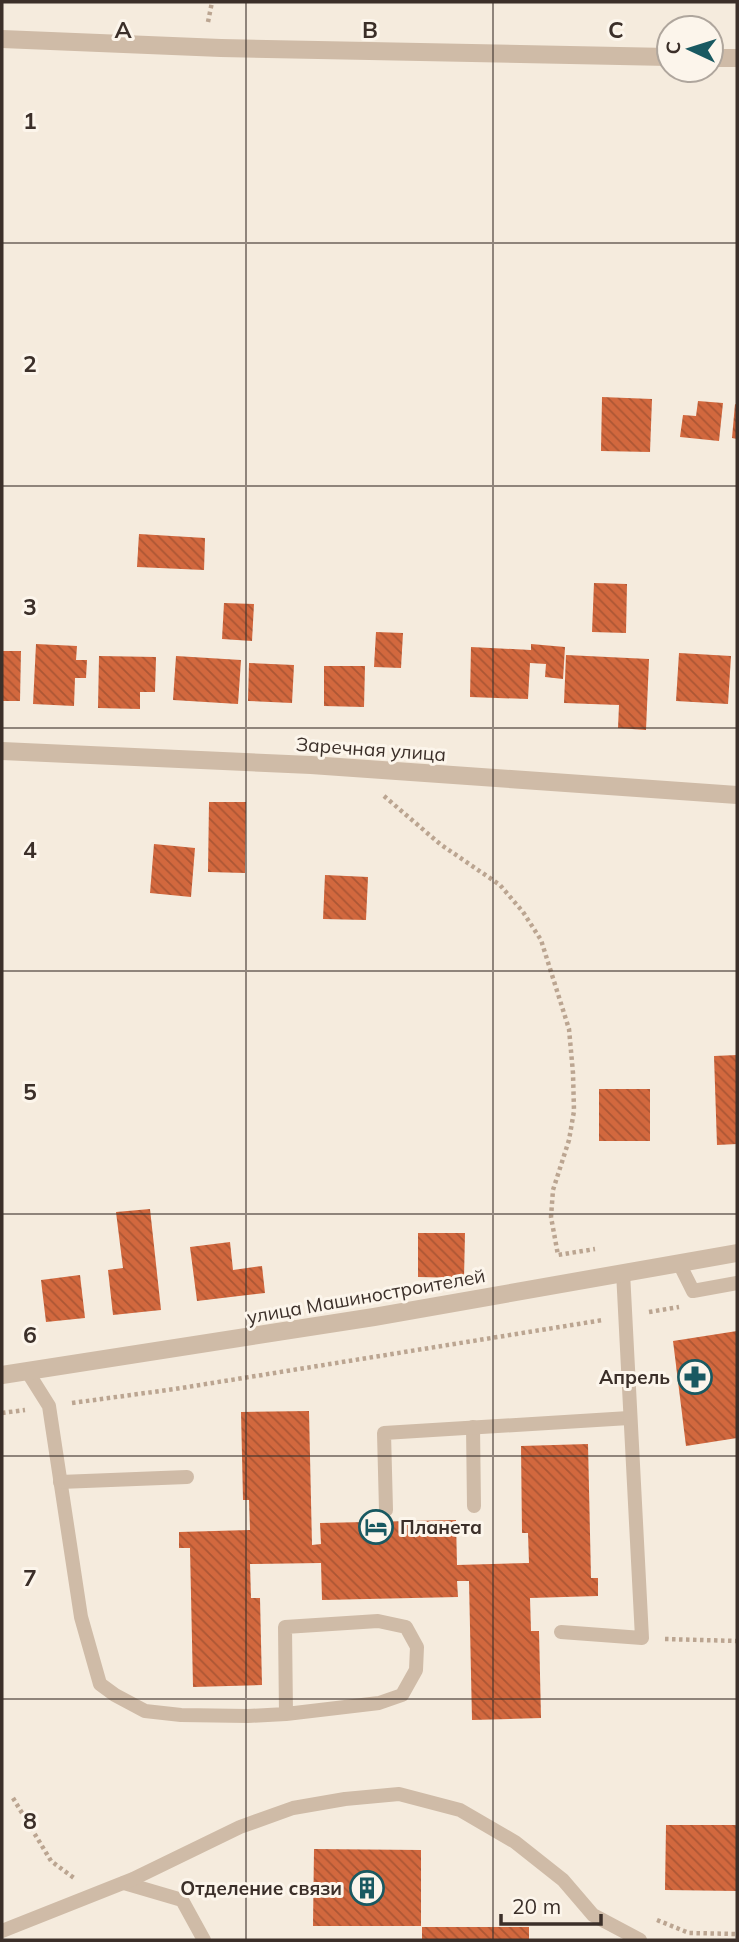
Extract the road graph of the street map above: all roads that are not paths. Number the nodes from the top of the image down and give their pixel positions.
1 (2, 39) edge
2 (655, 57) edge
3 (2, 751) edge
4 (737, 796) edge
5 (737, 1254) edge
6 (679, 1263) junction
7 (623, 1272) junction
8 (737, 1283) edge
9 (27, 1371) junction
10 (2, 1375) edge
11 (629, 1418) junction
12 (473, 1427) junction
13 (187, 1477) dead end
14 (60, 1482) junction
15 (474, 1506) dead end
16 (386, 1510) dead end
17 (561, 1632) dead end
18 (286, 1714) junction
19 (124, 1882) junction
20 (593, 1915) junction
21 (2, 1931) edge
22 (204, 1940) edge
23 (622, 1940) edge
24 (640, 1940) edge

1 - 2 street
3 - 4 street, Заречная улица
5 - 6 street, улица Машиностроителей
6 - 7 street, улица Машиностроителей
6 - 8 lane
7 - 9 street, улица Машиностроителей
7 - 11 lane
9 - 10 street, улица Машиностроителей
9 - 14 lane
11 - 12 lane
11 - 17 lane
12 - 15 lane
12 - 16 lane
13 - 14 lane
14 - 18 lane
18 - 18 lane
19 - 20 lane
19 - 21 lane
19 - 22 lane
20 - 23 lane
20 - 24 lane

